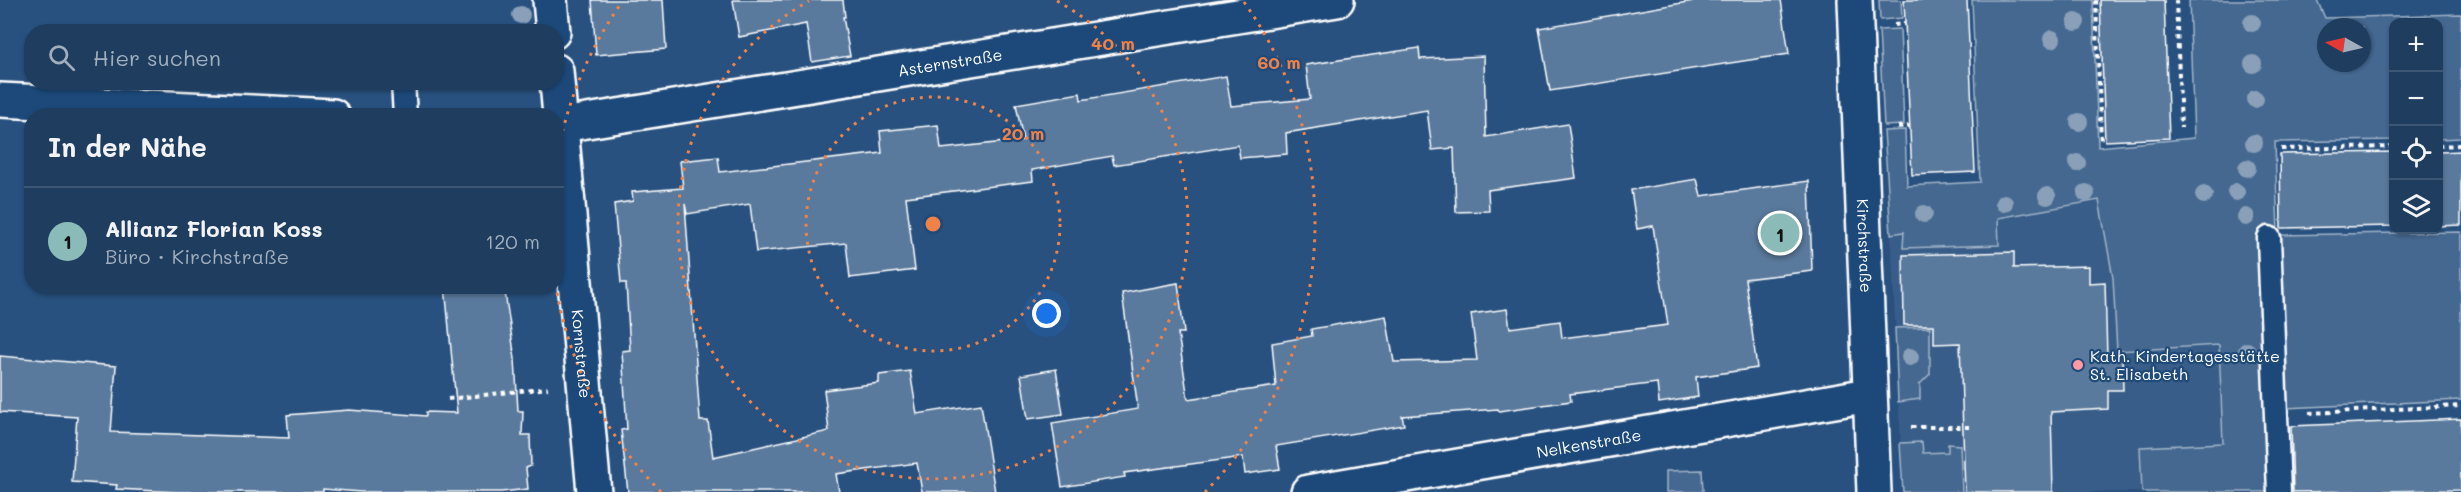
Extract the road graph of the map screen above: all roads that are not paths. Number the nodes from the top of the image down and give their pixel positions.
1 (550, 0) edge
2 (1337, 0) edge
3 (1855, 0) edge
4 (552, 24) edge
5 (404, 90) edge
6 (557, 90) edge
7 (0, 100) edge
8 (166, 108) edge
9 (405, 108) edge
10 (558, 108) edge
11 (564, 125) edge
12 (564, 178) edge
13 (2269, 238) dead end
14 (1869, 395) junction
15 (594, 492) edge
16 (1308, 492) edge
17 (1874, 492) edge
18 (2279, 492) edge

1 - 4 street
2 - 11 street, Asternstraße
3 - 14 street, Kirchstraße
5 - 9 lane
6 - 10 street, Kornstraße
7 - 8 street
12 - 15 street, Kornstraße
13 - 18 lane
14 - 16 street, Nelkenstraße
14 - 17 street, Kirchstraße

